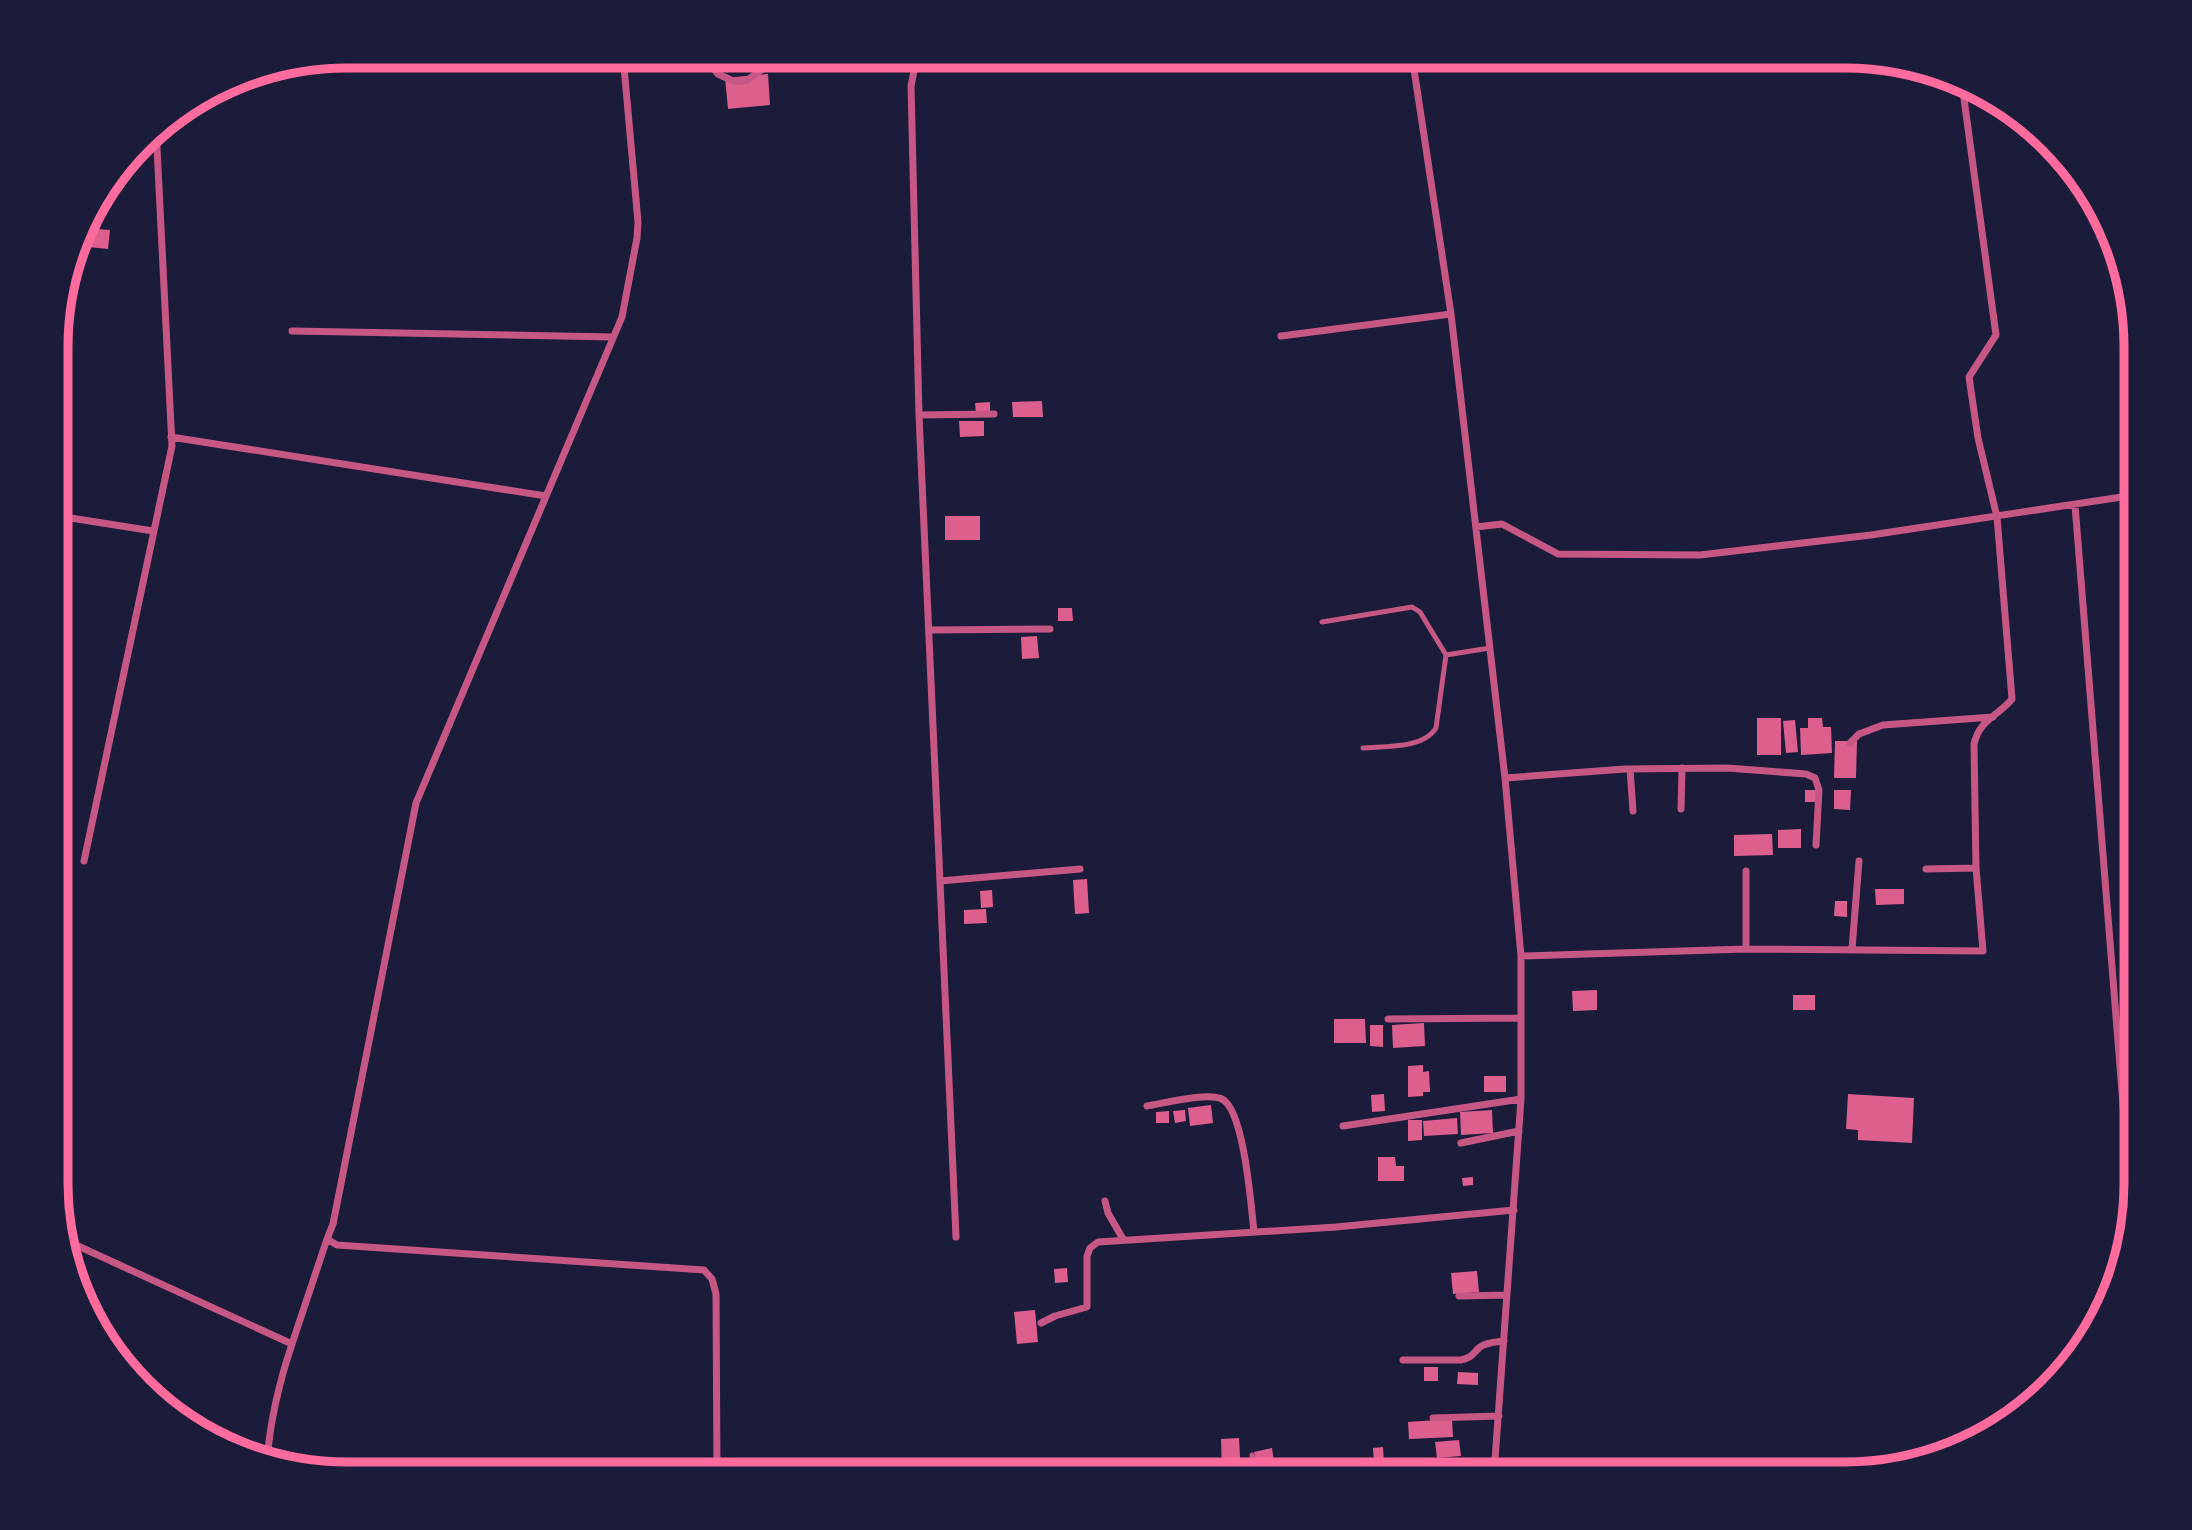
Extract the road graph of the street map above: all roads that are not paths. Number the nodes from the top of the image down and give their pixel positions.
1 (624, 68) edge
2 (713, 68) edge
3 (764, 68) edge
4 (914, 68) edge
5 (1414, 68) edge
6 (1963, 95) edge
7 (157, 143) edge
8 (1451, 314) junction
9 (292, 331) dead end
10 (1281, 336) dead end
11 (613, 337) junction
12 (994, 414) dead end
13 (919, 415) junction
14 (171, 437) junction
15 (546, 496) junction
16 (2124, 497) edge
17 (2076, 505) junction
18 (1997, 517) junction
19 (68, 518) edge
20 (1476, 527) junction
21 (153, 531) junction
22 (1322, 622) dead end
23 (1050, 629) dead end
24 (929, 630) junction
25 (1490, 648) junction
26 (1446, 655) junction
27 (1993, 716) junction
28 (1850, 743) dead end
29 (1363, 748) dead end
30 (1682, 768) junction
31 (1630, 769) junction
32 (1505, 778) junction
33 (1681, 808) dead end
34 (1633, 811) dead end
35 (1816, 845) dead end
36 (84, 861) dead end
37 (1859, 861) dead end
38 (1976, 867) junction
39 (1080, 869) dead end
40 (1926, 869) dead end
41 (1746, 871) dead end
42 (940, 881) junction
43 (1746, 949) junction
44 (1852, 949) junction
45 (1521, 956) junction
46 (1521, 1018) junction
47 (1388, 1019) dead end
48 (1521, 1099) junction
49 (1147, 1105) dead end
50 (2124, 1116) edge
51 (1343, 1126) dead end
52 (1519, 1131) junction
53 (1461, 1143) dead end
54 (1105, 1201) dead end
55 (1514, 1210) junction
56 (1254, 1232) junction
57 (956, 1237) dead end
58 (327, 1239) junction
59 (1123, 1239) junction
60 (76, 1245) edge
61 (1507, 1295) junction
62 (1459, 1296) dead end
63 (1041, 1323) dead end
64 (1504, 1341) junction
65 (292, 1344) junction
66 (1403, 1360) dead end
67 (1499, 1416) junction
68 (1433, 1418) dead end
69 (268, 1450) edge
70 (1252, 1455) dead end
71 (717, 1462) edge
72 (1253, 1462) edge
73 (1495, 1462) edge

1 - 11 street
2 - 3 street
4 - 13 street
5 - 8 street
6 - 18 street
7 - 14 street
8 - 10 street
8 - 20 street
9 - 11 street
11 - 15 street
12 - 13 street
13 - 24 street
14 - 15 street
14 - 21 street
15 - 58 street
16 - 17 street
17 - 18 street
17 - 50 street
18 - 20 street
18 - 27 street
19 - 21 street
20 - 25 street
21 - 36 street
22 - 26 lane
23 - 24 street
24 - 42 street
25 - 26 lane
25 - 32 street
26 - 29 lane
27 - 28 street
27 - 38 street
30 - 31 street
30 - 33 street
30 - 35 street
31 - 32 street
31 - 34 street
32 - 45 street
37 - 44 street
38 - 40 street
38 - 44 street
39 - 42 street
41 - 43 street
42 - 57 street
43 - 44 street
43 - 45 street
45 - 46 street
46 - 47 street
46 - 48 street
48 - 51 street
48 - 52 street
49 - 56 street
52 - 53 street
52 - 55 street
54 - 59 street
55 - 56 street
55 - 61 street
56 - 59 street
58 - 65 street
58 - 71 street
59 - 63 street
60 - 65 street
61 - 62 street
61 - 64 street
64 - 66 street
64 - 67 street
65 - 69 street
67 - 68 street
67 - 73 street
70 - 72 lane

